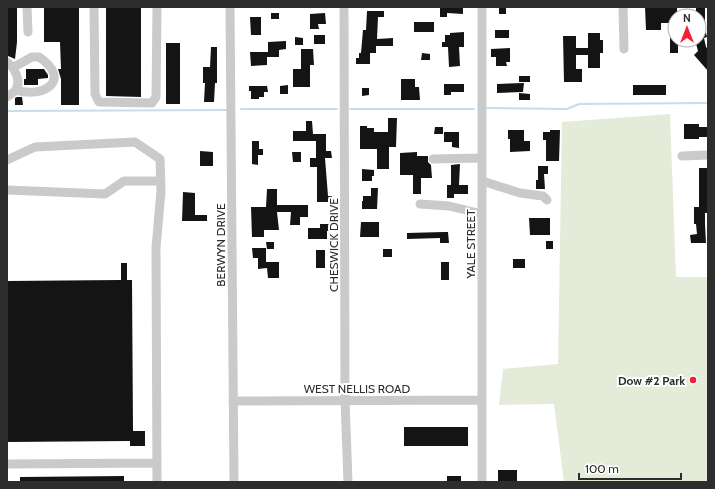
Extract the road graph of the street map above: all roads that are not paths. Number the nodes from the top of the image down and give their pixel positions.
1 (27, 7) edge
2 (94, 7) edge
3 (157, 7) edge
4 (230, 7) edge
5 (344, 7) edge
6 (482, 7) edge
7 (623, 7) edge
8 (28, 32) dead end
9 (624, 49) dead end
10 (11, 65) edge
11 (16, 90) junction
12 (7, 97) edge
13 (708, 155) edge
14 (682, 156) dead end
15 (482, 158) junction
16 (432, 159) dead end
17 (7, 160) edge
18 (161, 181) junction
19 (482, 181) junction
20 (7, 190) edge
21 (547, 200) dead end
22 (420, 204) dead end
23 (482, 214) junction
24 (345, 400) junction
25 (482, 400) junction
26 (233, 401) junction
27 (157, 463) junction
28 (7, 464) edge
29 (157, 482) edge
30 (234, 482) edge
31 (348, 482) edge
32 (482, 482) edge

1 - 8 street
2 - 3 street
4 - 26 street, BERWYN DRIVE
5 - 24 street, CHESWICK DRIVE
6 - 15 street, YALE STREET
7 - 9 street
10 - 11 street
10 - 11 street
11 - 12 street
13 - 14 street
15 - 16 street
15 - 19 street, YALE STREET
17 - 18 street
18 - 20 street
18 - 27 street
19 - 21 street
19 - 23 street, YALE STREET
22 - 23 street
23 - 25 street, YALE STREET
24 - 25 street, WEST NELLIS ROAD
24 - 26 street, WEST NELLIS ROAD
24 - 31 street, CHESWICK DRIVE
25 - 32 street, YALE STREET
26 - 30 street, BERWYN DRIVE
27 - 28 street
27 - 29 street

